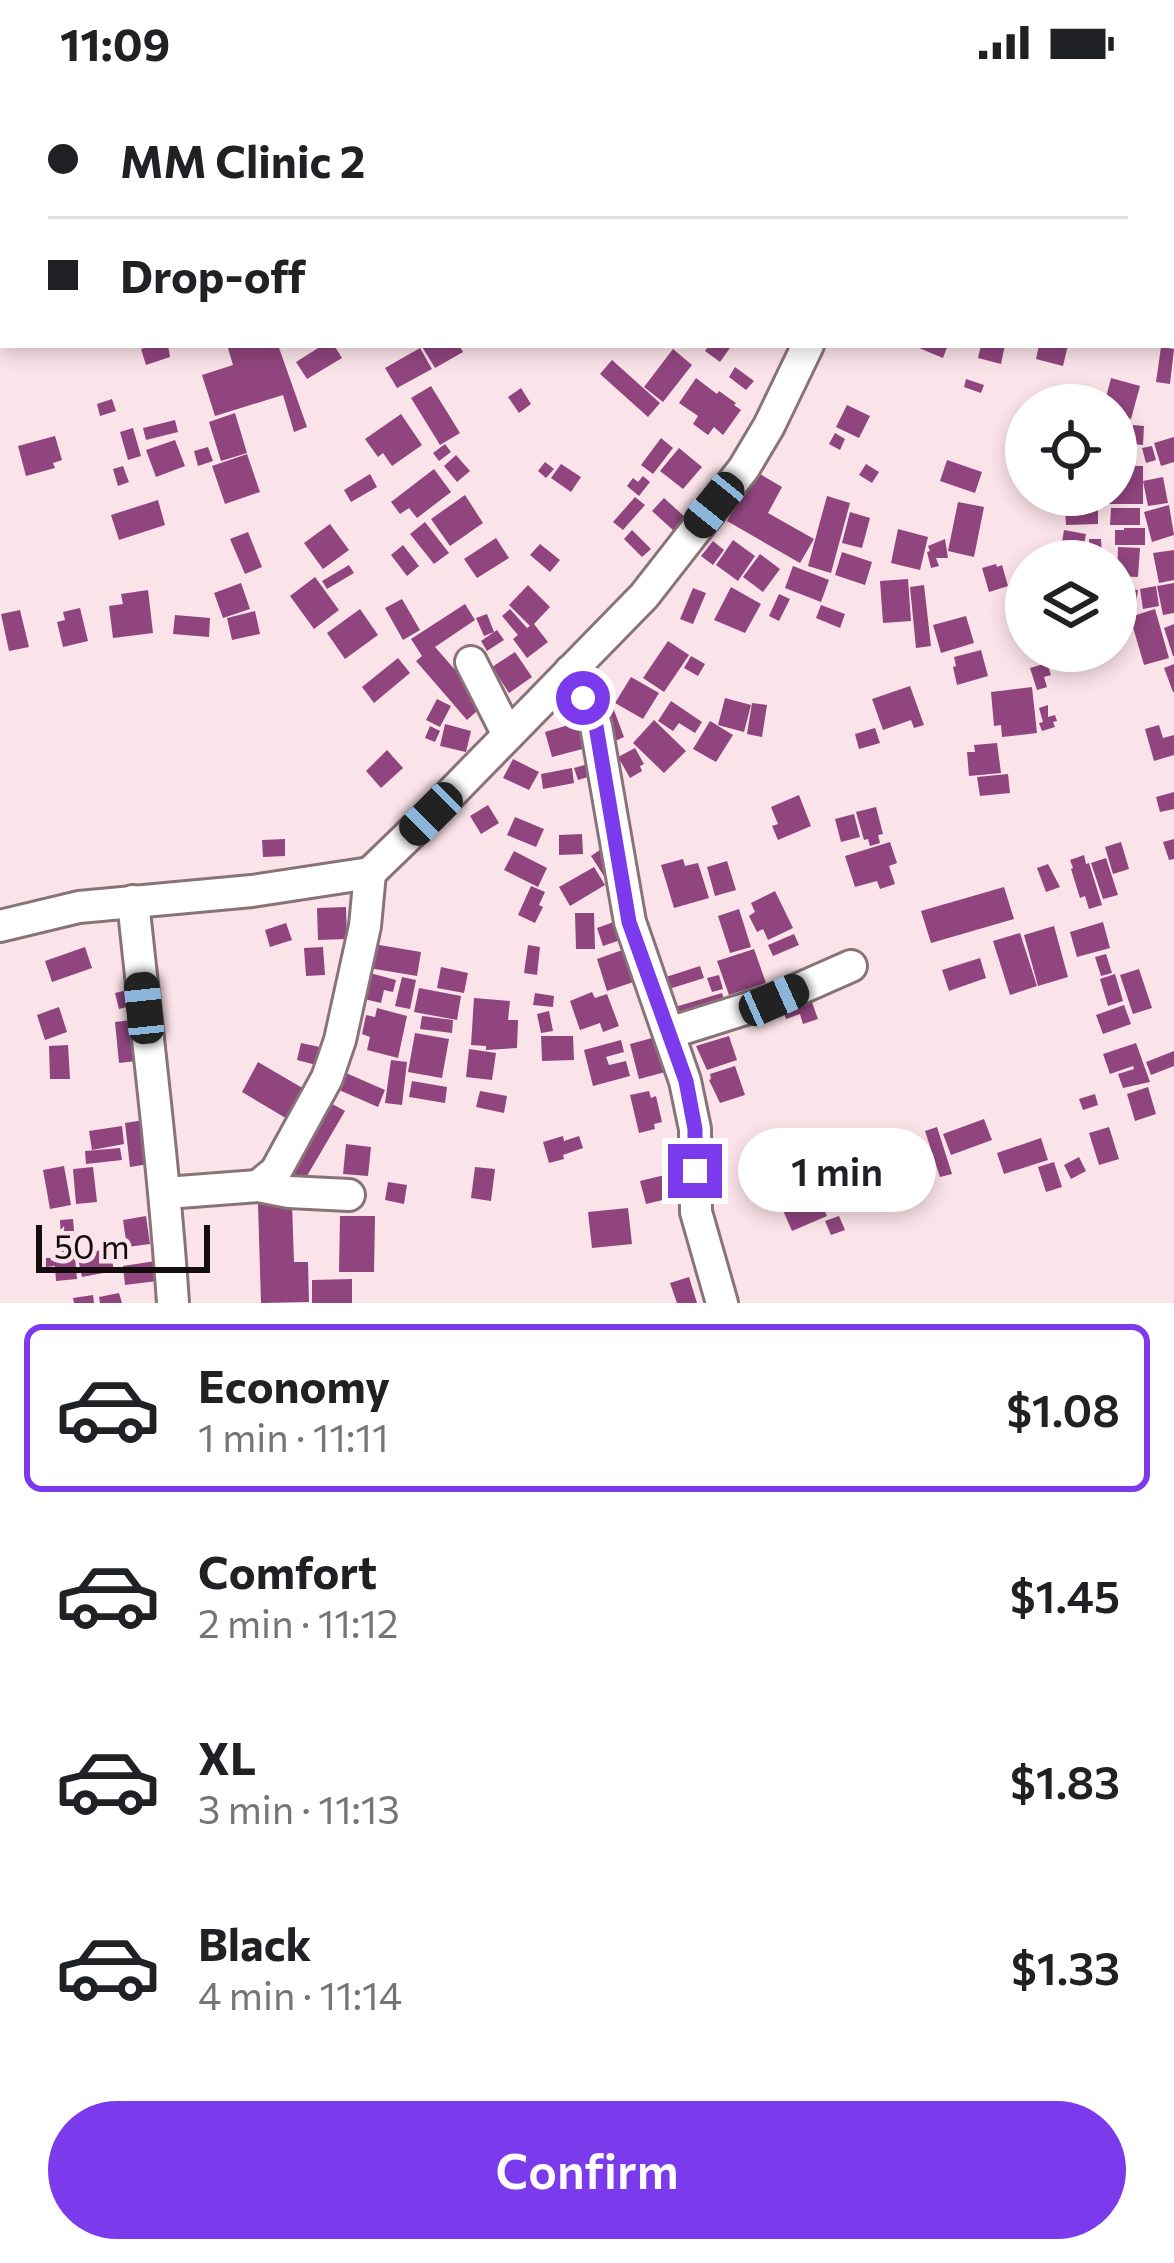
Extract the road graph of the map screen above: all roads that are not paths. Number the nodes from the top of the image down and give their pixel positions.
1 (807, 348) edge
2 (471, 662) dead end
3 (570, 671) junction
4 (508, 735) junction
5 (370, 873) junction
6 (133, 901) junction
7 (0, 926) edge
8 (851, 966) dead end
9 (670, 1033) junction
10 (258, 1186) junction
11 (166, 1193) junction
12 (349, 1195) dead end
13 (173, 1303) edge
14 (722, 1303) edge

1 - 3 street
2 - 4 street
3 - 4 street
3 - 9 street
4 - 5 street
5 - 6 street
5 - 10 street
6 - 7 street
6 - 11 street
8 - 9 street
9 - 14 street
10 - 11 street
10 - 12 street
11 - 13 street

